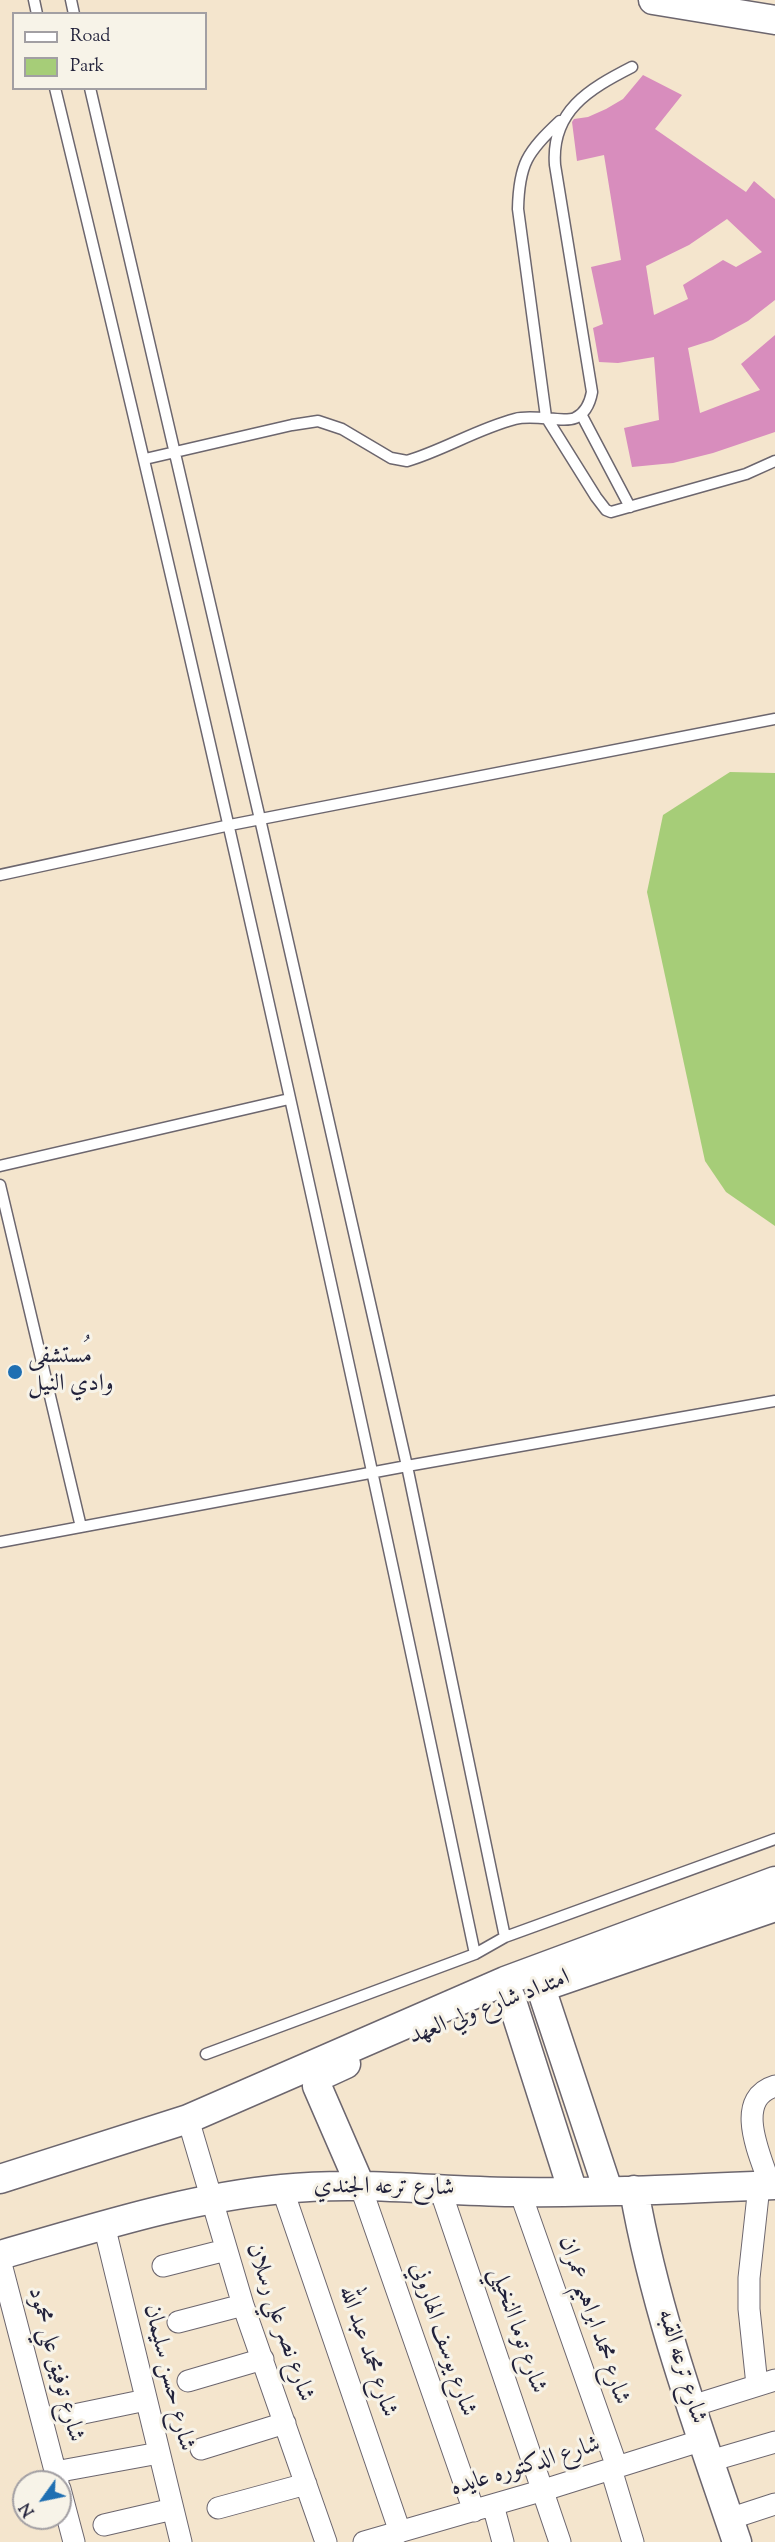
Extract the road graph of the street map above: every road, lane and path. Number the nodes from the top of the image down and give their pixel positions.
1 (652, 0) edge
2 (775, 20) edge
3 (632, 66) dead end
4 (55, 90) edge
5 (90, 90) edge
6 (562, 119) junction
7 (581, 414) junction
8 (546, 417) junction
9 (174, 453) junction
10 (145, 459) junction
11 (775, 461) edge
12 (630, 507) junction
13 (775, 719) edge
14 (260, 819) junction
15 (230, 825) junction
16 (0, 875) edge
17 (289, 1099) junction
18 (0, 1166) edge
19 (0, 1185) edge
20 (775, 1401) edge
21 (407, 1466) junction
22 (374, 1473) junction
23 (81, 1527) junction
24 (0, 1542) edge
25 (775, 1839) edge
26 (775, 1881) edge
27 (775, 1907) edge
28 (506, 1937) junction
29 (475, 1954) junction
30 (541, 1988) junction
31 (508, 1989) junction
32 (206, 2054) dead end
33 (312, 2073) junction
34 (775, 2086) edge
35 (188, 2119) junction
36 (0, 2179) edge
37 (360, 2185) junction
38 (768, 2185) edge
39 (282, 2188) junction
40 (440, 2189) junction
41 (621, 2190) junction
42 (520, 2192) junction
43 (573, 2192) junction
44 (210, 2198) junction
45 (104, 2225) junction
46 (226, 2250) junction
47 (0, 2255) edge
48 (0, 2260) edge
49 (163, 2266) dead end
50 (243, 2304) junction
51 (178, 2322) dead end
52 (263, 2359) junction
53 (188, 2381) dead end
54 (766, 2382) edge
55 (146, 2400) junction
56 (692, 2406) junction
57 (69, 2416) dead end
58 (285, 2423) junction
59 (775, 2442) edge
60 (201, 2449) dead end
61 (706, 2451) junction
62 (159, 2453) junction
63 (614, 2468) junction
64 (55, 2470) edge
65 (72, 2477) edge
66 (306, 2484) junction
67 (544, 2490) junction
68 (775, 2504) edge
69 (218, 2508) dead end
70 (483, 2508) junction
71 (173, 2509) junction
72 (104, 2525) dead end
73 (733, 2531) edge
74 (400, 2532) junction
75 (437, 2532) edge
76 (181, 2542) edge
77 (326, 2542) edge
78 (364, 2542) edge
79 (504, 2542) edge
80 (560, 2542) edge
81 (633, 2542) edge

1 - 2 main road
3 - 6 lane
4 - 10 lane
5 - 9 lane
6 - 7 lane
6 - 8 lane
7 - 8 lane
7 - 12 lane
8 - 9 lane
8 - 12 lane
9 - 10 lane
9 - 14 lane
10 - 15 lane
11 - 12 lane
13 - 14 lane
14 - 15 lane
14 - 21 lane
15 - 16 lane
15 - 17 lane
17 - 18 lane
17 - 22 lane
19 - 23 lane
20 - 21 lane
21 - 22 lane
21 - 28 lane
22 - 23 lane
22 - 29 lane
23 - 24 lane
25 - 28 lane
26 - 31 main road, امتداد شارع ولي العهد
27 - 30 main road, امتداد شارع ولي العهد
28 - 29 lane
29 - 32 lane
30 - 31 main road, امتداد شارع ولي العهد
30 - 41 main road, شارع ترعه القبه
31 - 33 main road
31 - 43 main road
33 - 35 main road
33 - 37 main road
34 - 38 street
35 - 36 main road
35 - 44 street, شارع نصر علي رسلان
37 - 39 main road, شارع ترعه الجندي
37 - 40 main road, شارع ترعه الجندي
37 - 70 street, شارع يوسف الهاروني
38 - 41 main road, شارع ترعه الجندي
38 - 54 street
39 - 44 main road, شارع ترعه الجندي
39 - 74 street, شارع محمد عبد الله
40 - 42 main road, شارع ترعه الجندي
40 - 67 street, شارع توما النخيلي
41 - 43 main road, شارع ترعه الجندي
41 - 56 main road, شارع ترعه القبه
42 - 43 main road, شارع ترعه الجندي
42 - 63 street, شارع محمد ابراهيم عمران
44 - 45 main road, شارع ترعه الجندي
44 - 46 street, شارع نصر علي رسلان
45 - 47 main road, شارع ترعه الجندي
45 - 55 street, شارع حسن سليمان
46 - 49 street
46 - 50 street, شارع نصر علي رسلان
48 - 64 street, شارع توفيق علي محمود
50 - 51 street
50 - 52 street, شارع نصر علي رسلان
52 - 53 street
52 - 58 street, شارع نصر علي رسلان
54 - 56 street
55 - 57 street
55 - 62 street, شارع حسن سليمان
56 - 61 main road, شارع ترعه القبه
58 - 60 street
58 - 66 street, شارع نصر علي رسلان
59 - 61 street, شارع الدكتوره عايده
61 - 63 street, شارع الدكتوره عايده
61 - 73 main road, شارع ترعه القبه
62 - 65 street
62 - 71 street, شارع حسن سليمان
63 - 67 street, شارع الدكتوره عايده
63 - 81 street, شارع محمد ابراهيم عمران
66 - 69 street
66 - 77 street, شارع نصر علي رسلان
67 - 70 street, شارع الدكتوره عايده
67 - 80 street, شارع توما النخيلي
68 - 73 street
70 - 75 street, شارع الدكتوره عايده
70 - 79 street, شارع يوسف الهاروني
71 - 72 street
71 - 76 street, شارع حسن سليمان
74 - 75 street, شارع الدكتوره عايده
74 - 78 street, شارع الدكتوره عايده

